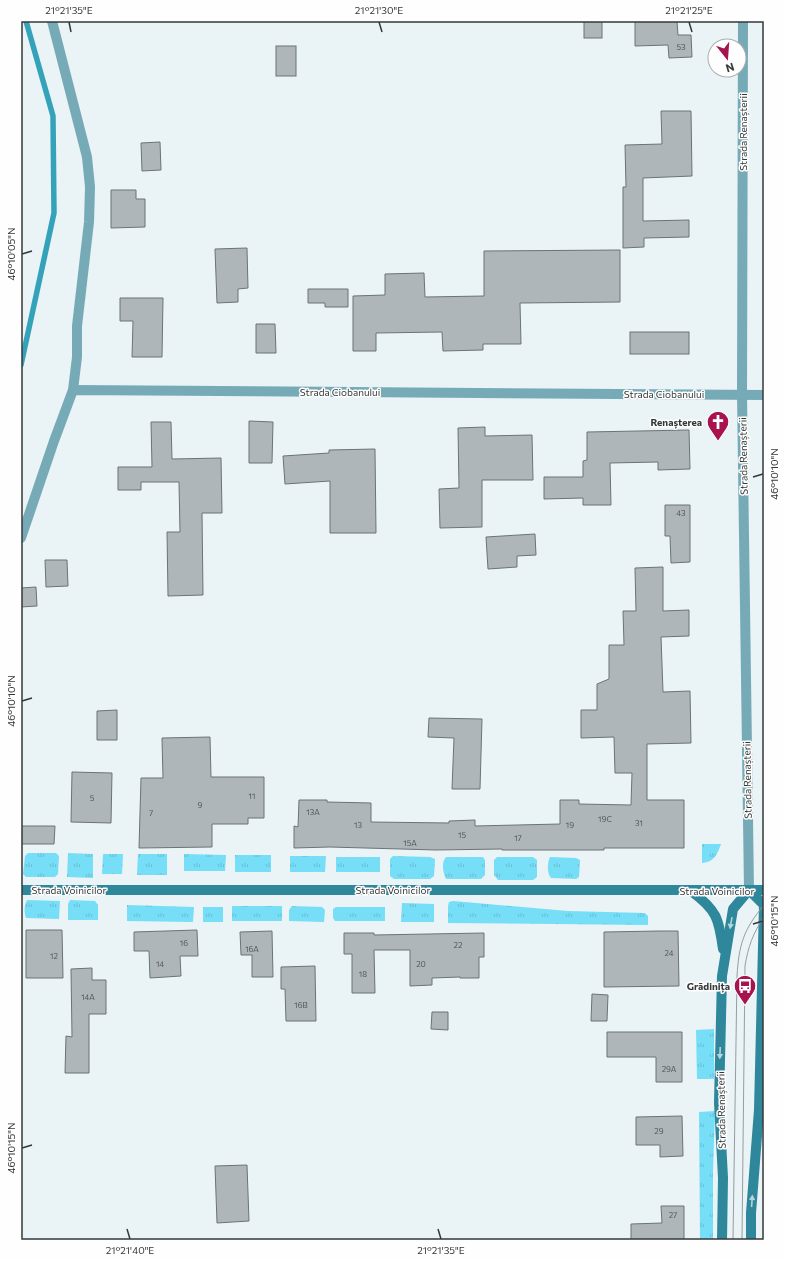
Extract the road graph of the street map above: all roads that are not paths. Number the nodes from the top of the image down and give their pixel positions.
1 (52, 21) edge
2 (743, 21) edge
3 (73, 390) junction
4 (742, 394) junction
5 (764, 395) edge
6 (21, 538) edge
7 (21, 890) edge
8 (749, 890) junction
9 (764, 890) edge
10 (691, 891) junction
11 (724, 958) junction
12 (763, 959) edge
13 (722, 1240) edge
14 (751, 1240) edge

1 - 3 street
2 - 4 street, Strada Renașterii
3 - 4 street, Strada Ciobanului
3 - 6 street
4 - 5 street, Strada Ciobanului
4 - 8 street, Strada Renașterii
7 - 10 street, Strada Voinicilor
8 - 9 street, Strada Voinicilor
8 - 10 street, Strada Voinicilor
8 -> 11 street, Strada Renașterii
8 - 12 street
10 - 11 street
11 -> 13 street, Strada Renașterii
14 -> 12 street

